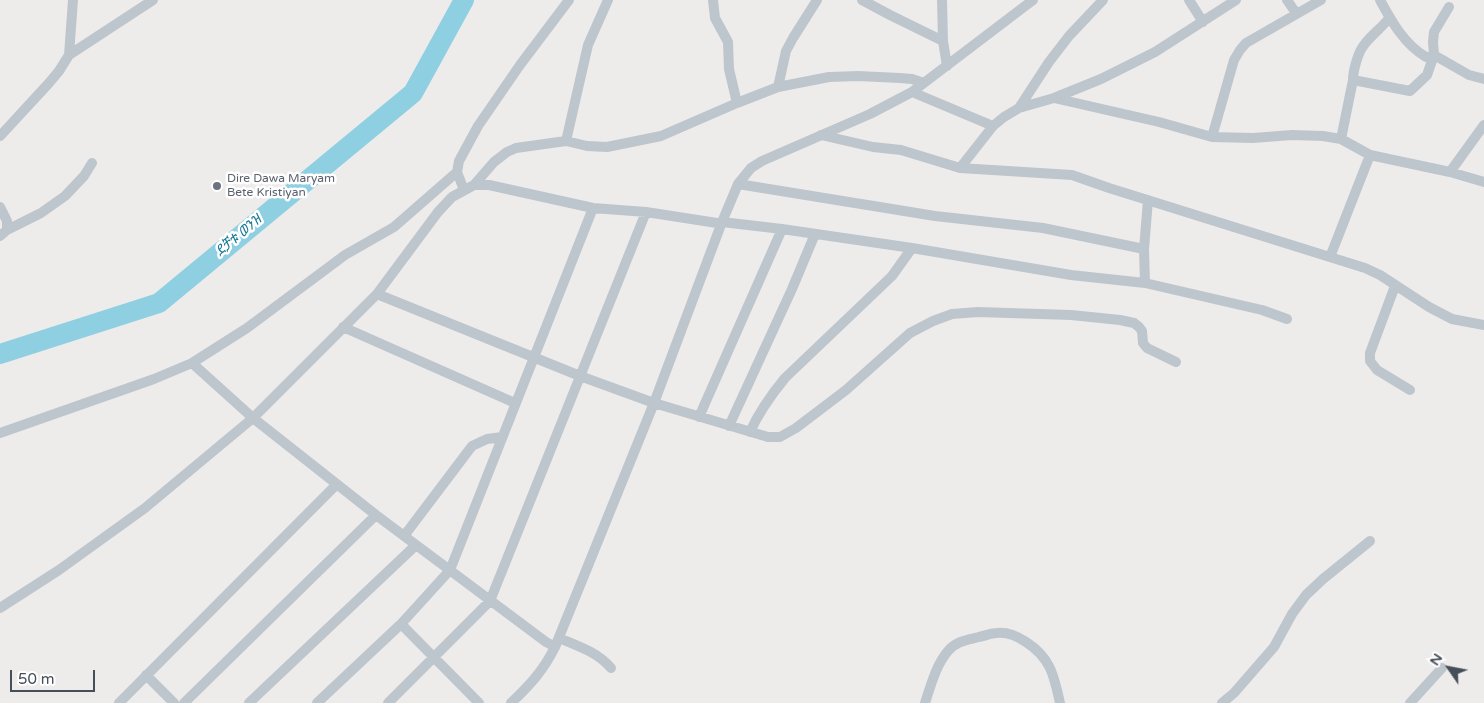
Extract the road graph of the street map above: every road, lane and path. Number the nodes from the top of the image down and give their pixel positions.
1 (74, 0) edge
2 (153, 0) edge
3 (569, 0) edge
4 (608, 0) edge
5 (713, 0) edge
6 (817, 0) edge
7 (862, 0) edge
8 (942, 0) edge
9 (1033, 0) edge
10 (1103, 0) edge
11 (1189, 0) edge
12 (1236, 0) edge
13 (1288, 0) edge
14 (1321, 0) edge
15 (1380, 0) edge
16 (1449, 7) dead end
17 (1296, 13) junction
18 (1390, 18) junction
19 (1203, 22) junction
20 (943, 41) junction
21 (69, 55) junction
22 (1434, 55) junction
23 (947, 66) junction
24 (1484, 79) edge
25 (1353, 80) junction
26 (924, 84) junction
27 (778, 87) junction
28 (912, 92) junction
29 (1054, 98) junction
30 (737, 103) junction
31 (1019, 108) junction
32 (1484, 125) edge
33 (993, 126) junction
34 (821, 135) junction
35 (0, 136) edge
36 (1212, 137) junction
37 (1341, 139) junction
38 (566, 142) junction
39 (1370, 155) junction
40 (92, 163) dead end
41 (960, 168) junction
42 (457, 172) junction
43 (1450, 172) junction
44 (1484, 182) edge
45 (738, 184) junction
46 (474, 185) junction
47 (464, 190) junction
48 (1148, 200) junction
49 (0, 207) edge
50 (593, 208) junction
51 (646, 212) junction
52 (722, 222) junction
53 (782, 228) junction
54 (3, 233) edge
55 (815, 234) junction
56 (912, 248) junction
57 (1144, 249) junction
58 (1330, 257) junction
59 (1145, 283) junction
60 (1395, 286) junction
61 (377, 294) junction
62 (1287, 319) dead end
63 (343, 327) junction
64 (1483, 327) edge
65 (535, 358) junction
66 (1176, 362) dead end
67 (192, 363) junction
68 (580, 376) junction
69 (1410, 390) dead end
70 (516, 403) junction
71 (654, 403) junction
72 (698, 417) junction
73 (254, 418) junction
74 (729, 426) junction
75 (750, 432) junction
76 (0, 433) edge
77 (502, 437) junction
78 (337, 484) junction
79 (376, 515) junction
80 (404, 536) junction
81 (1370, 541) dead end
82 (416, 545) junction
83 (450, 570) junction
84 (490, 601) junction
85 (0, 608) edge
86 (401, 624) junction
87 (557, 642) junction
88 (434, 658) junction
89 (611, 668) dead end
90 (1442, 668) dead end
91 (146, 674) junction
92 (119, 703) edge
93 (174, 703) edge
94 (184, 703) edge
95 (249, 703) edge
96 (317, 703) edge
97 (388, 703) edge
98 (479, 703) edge
99 (511, 703) edge
100 (925, 703) edge
101 (1060, 703) edge
102 (1222, 703) edge
103 (1410, 703) edge

1 - 21 street
2 - 21 street
3 - 42 street
4 - 38 street
5 - 30 street
6 - 27 street
7 - 20 street
8 - 20 street
9 - 23 street
10 - 31 street
11 - 19 street
12 - 19 street
13 - 17 street
14 - 17 street
15 - 18 street
16 - 22 street
17 - 36 street
18 - 22 street
18 - 25 street
19 - 29 street
20 - 23 street
21 - 35 street
22 - 24 street
22 - 25 street
23 - 26 street
25 - 37 street
26 - 27 street
26 - 28 street
27 - 30 street
28 - 33 street
28 - 34 street
29 - 31 street
29 - 36 street
30 - 38 street
31 - 33 street
32 - 43 street
33 - 41 street
34 - 41 street
34 - 45 street
36 - 37 street
37 - 39 street
38 - 46 street
39 - 43 street
39 - 58 street
40 - 54 street
41 - 48 street
42 - 47 street
42 - 67 street
43 - 44 street
45 - 52 street
45 - 57 street
46 - 47 street
46 - 50 street
47 - 61 street
48 - 57 street
48 - 58 street
49 - 54 street
50 - 51 street
50 - 65 street
51 - 52 street
51 - 68 street
52 - 53 street
52 - 71 street
53 - 55 street
53 - 72 street
55 - 56 street
55 - 74 street
56 - 59 street
56 - 75 street
57 - 59 street
58 - 60 street
59 - 62 street
60 - 64 street
60 - 69 street
61 - 63 street
61 - 65 street
63 - 70 street
63 - 73 street
65 - 68 street
65 - 70 street
66 - 75 street
67 - 73 street
67 - 76 street
68 - 71 street
68 - 84 street
70 - 77 street
71 - 72 street
71 - 87 street
72 - 74 street
73 - 78 street
73 - 85 street
74 - 75 street
77 - 80 street
77 - 83 street
78 - 79 street
78 - 91 street
79 - 80 street
79 - 94 street
80 - 82 street
81 - 102 street
82 - 83 street
82 - 95 street
83 - 84 street
83 - 86 street
84 - 87 street
84 - 88 street
86 - 88 street
86 - 96 street
87 - 89 street
87 - 99 street
88 - 97 street
88 - 98 street
90 - 103 street
91 - 92 street
91 - 93 street
100 - 101 street

